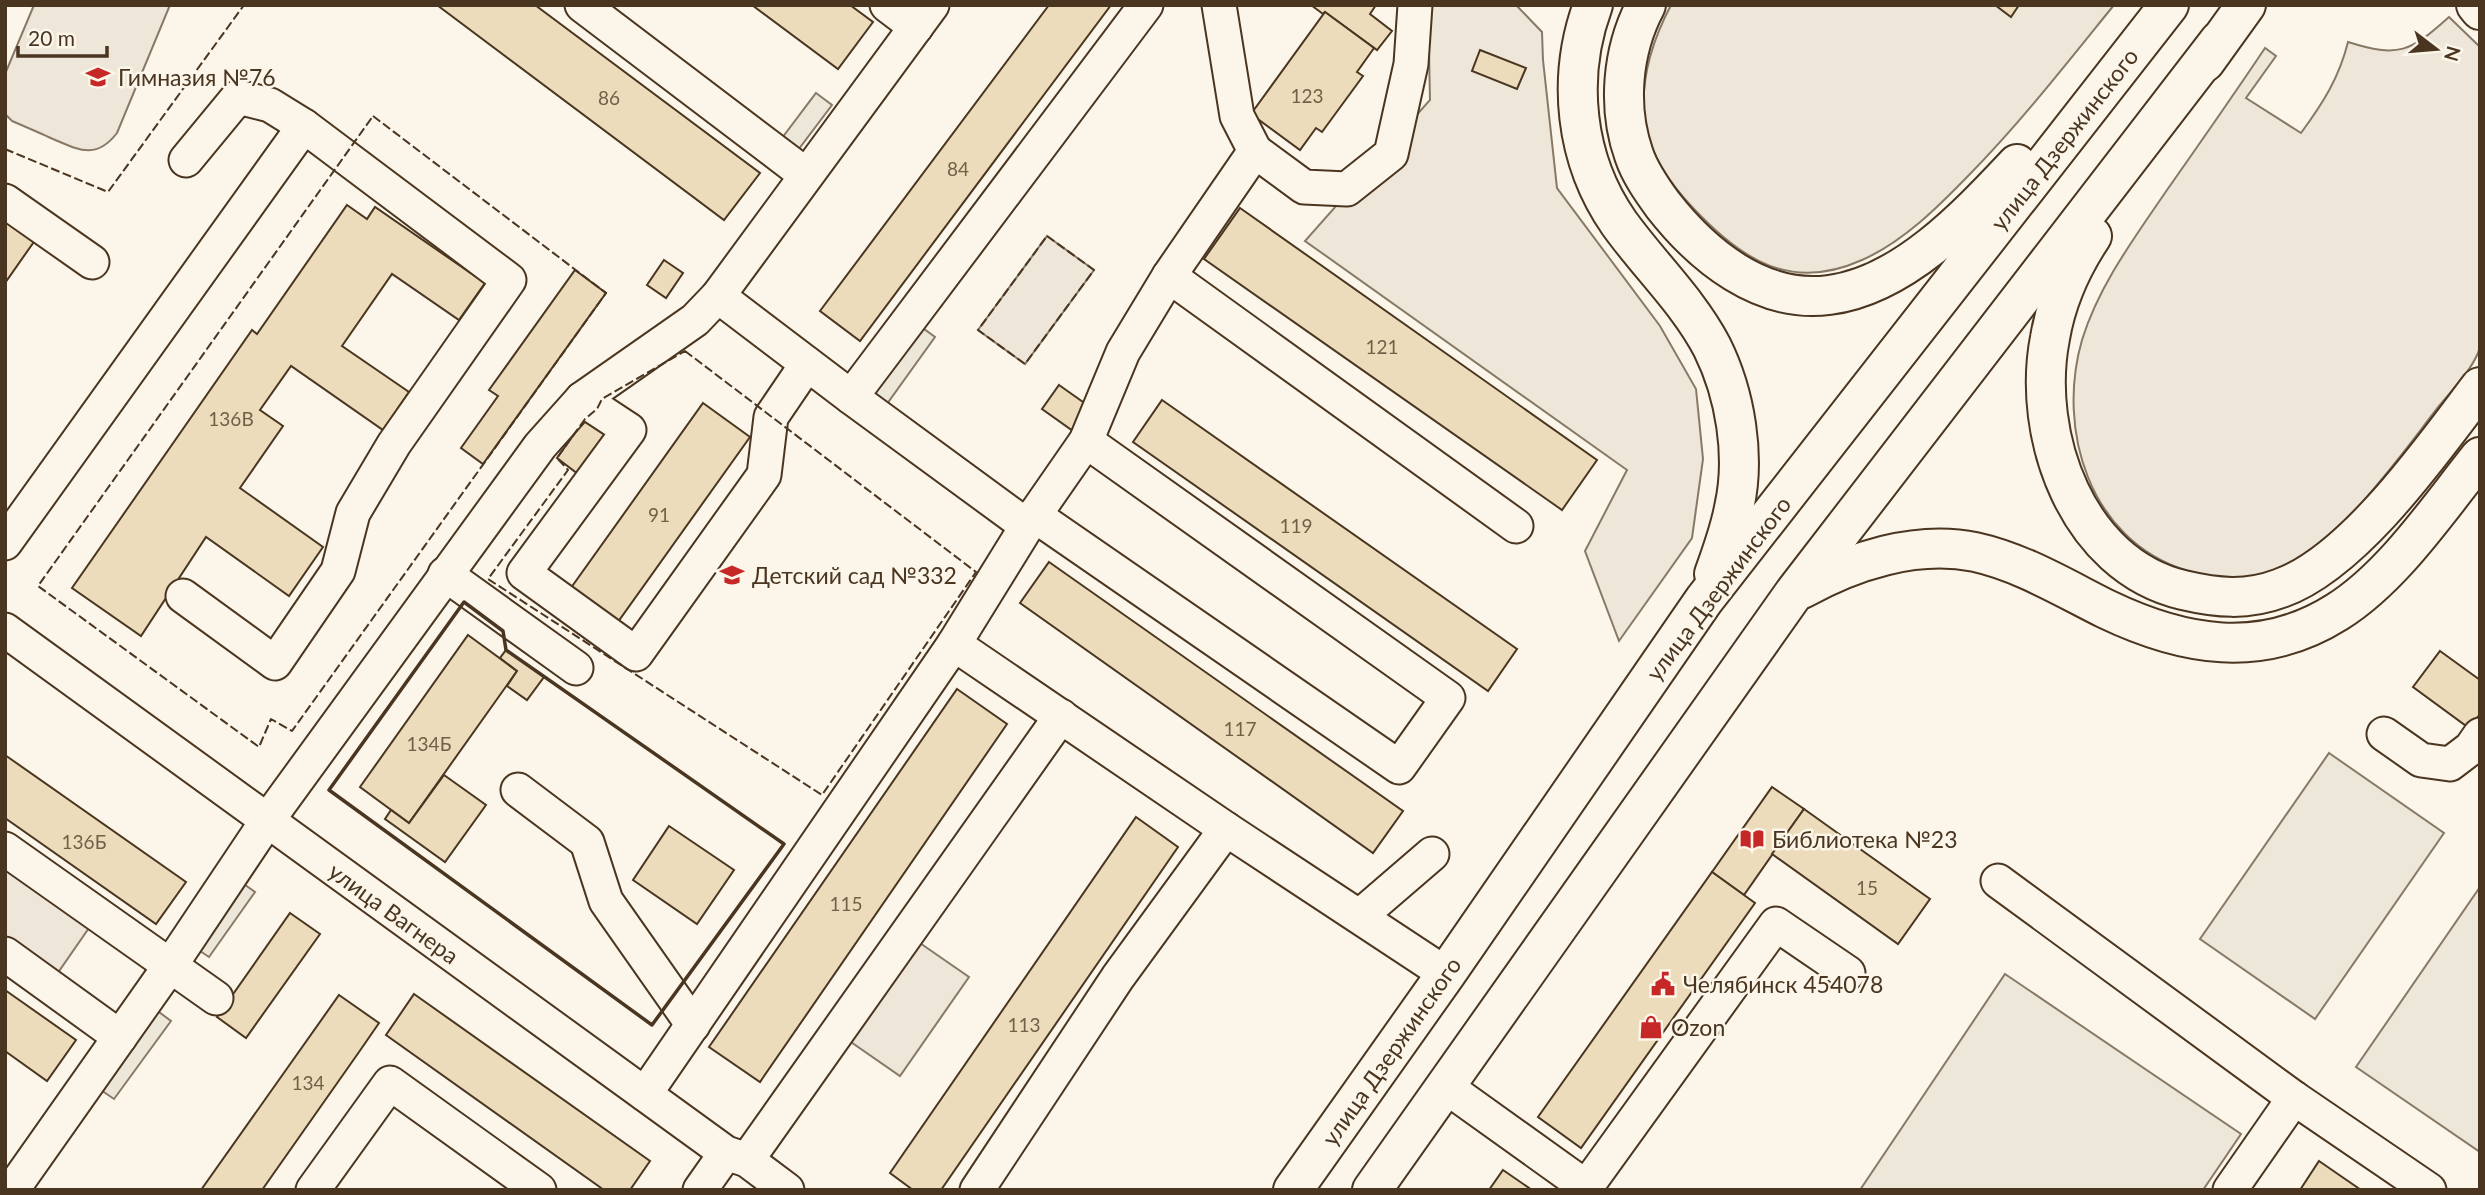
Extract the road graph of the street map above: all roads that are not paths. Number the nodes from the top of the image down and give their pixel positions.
1 (582, 5) edge
2 (887, 5) edge
3 (1146, 5) edge
4 (1219, 5) edge
5 (1415, 5) edge
6 (1593, 5) edge
7 (1646, 5) edge
8 (2169, 5) edge
9 (2246, 5) edge
10 (2476, 5) edge
11 (2480, 10) edge
12 (924, 16) edge
13 (2219, 40) junction
14 (304, 126) junction
15 (1255, 151) junction
16 (186, 160) dead end
17 (806, 175) junction
18 (5, 201) edge
19 (92, 262) dead end
20 (1169, 276) junction
21 (718, 296) junction
22 (807, 364) junction
23 (2480, 387) edge
24 (850, 397) junction
25 (582, 399) junction
26 (1086, 441) junction
27 (2480, 457) edge
28 (1031, 520) junction
29 (1516, 526) dead end
30 (8, 527) edge
31 (445, 574) junction
32 (1794, 593) junction
33 (183, 597) dead end
34 (1704, 600) junction
35 (5, 630) edge
36 (954, 644) junction
37 (576, 668) dead end
38 (1060, 716) junction
39 (2384, 734) dead end
40 (2480, 735) edge
41 (519, 790) dead end
42 (267, 821) junction
43 (1226, 829) junction
44 (5, 849) edge
45 (1432, 854) dead end
46 (1998, 881) dead end
47 (1360, 916) junction
48 (5, 954) edge
49 (170, 966) junction
50 (1848, 973) dead end
51 (1446, 974) junction
52 (216, 998) dead end
53 (693, 1025) junction
54 (120, 1037) junction
55 (1445, 1086) junction
56 (645, 1094) junction
57 (2294, 1098) junction
58 (736, 1157) junction
59 (1585, 1189) edge
60 (12, 1190) edge
61 (313, 1190) edge
62 (539, 1190) edge
63 (700, 1190) edge
64 (786, 1190) edge
65 (977, 1190) edge
66 (1293, 1190) edge
67 (1372, 1190) edge
68 (2230, 1190) edge
69 (2429, 1190) edge

1 - 17 street
2 - 12 street
3 - 24 street
4 - 15 street
5 - 15 street
6 - 34 main road
7 - 8 main road
8 - 34 main road, улица Дзержинского
9 - 13 main road
10 - 11 main road
12 - 17 street
13 - 23 main road
13 - 32 main road
14 - 16 street
14 - 30 street
14 - 33 street
15 - 20 street
17 - 21 street
18 - 19 street
20 - 26 street
20 - 29 street
21 - 22 street
21 - 25 street
22 - 24 street
22 - 25 street
24 - 28 street
25 - 31 street
26 - 28 street
26 - 28 street
27 - 32 main road
28 - 36 street
31 - 37 street
31 - 42 street
32 - 55 main road
34 - 51 main road, улица Дзержинского
35 - 42 street, улица Вагнера
36 - 38 street
36 - 53 street
38 - 43 street
38 - 58 street
39 - 40 street
41 - 53 street
42 - 49 street
42 - 56 street, улица Вагнера
43 - 47 street
43 - 65 street
44 - 49 street
45 - 47 street
46 - 57 street
47 - 51 street
48 - 54 street
49 - 52 street
49 - 54 street
50 - 59 street
51 - 66 main road, улица Дзержинского
53 - 56 street
54 - 60 street
55 - 59 street
55 - 67 main road
56 - 58 street, улица Вагнера
57 - 68 street
57 - 69 street
58 - 63 street
58 - 64 street, улица Вагнера
61 - 62 street

